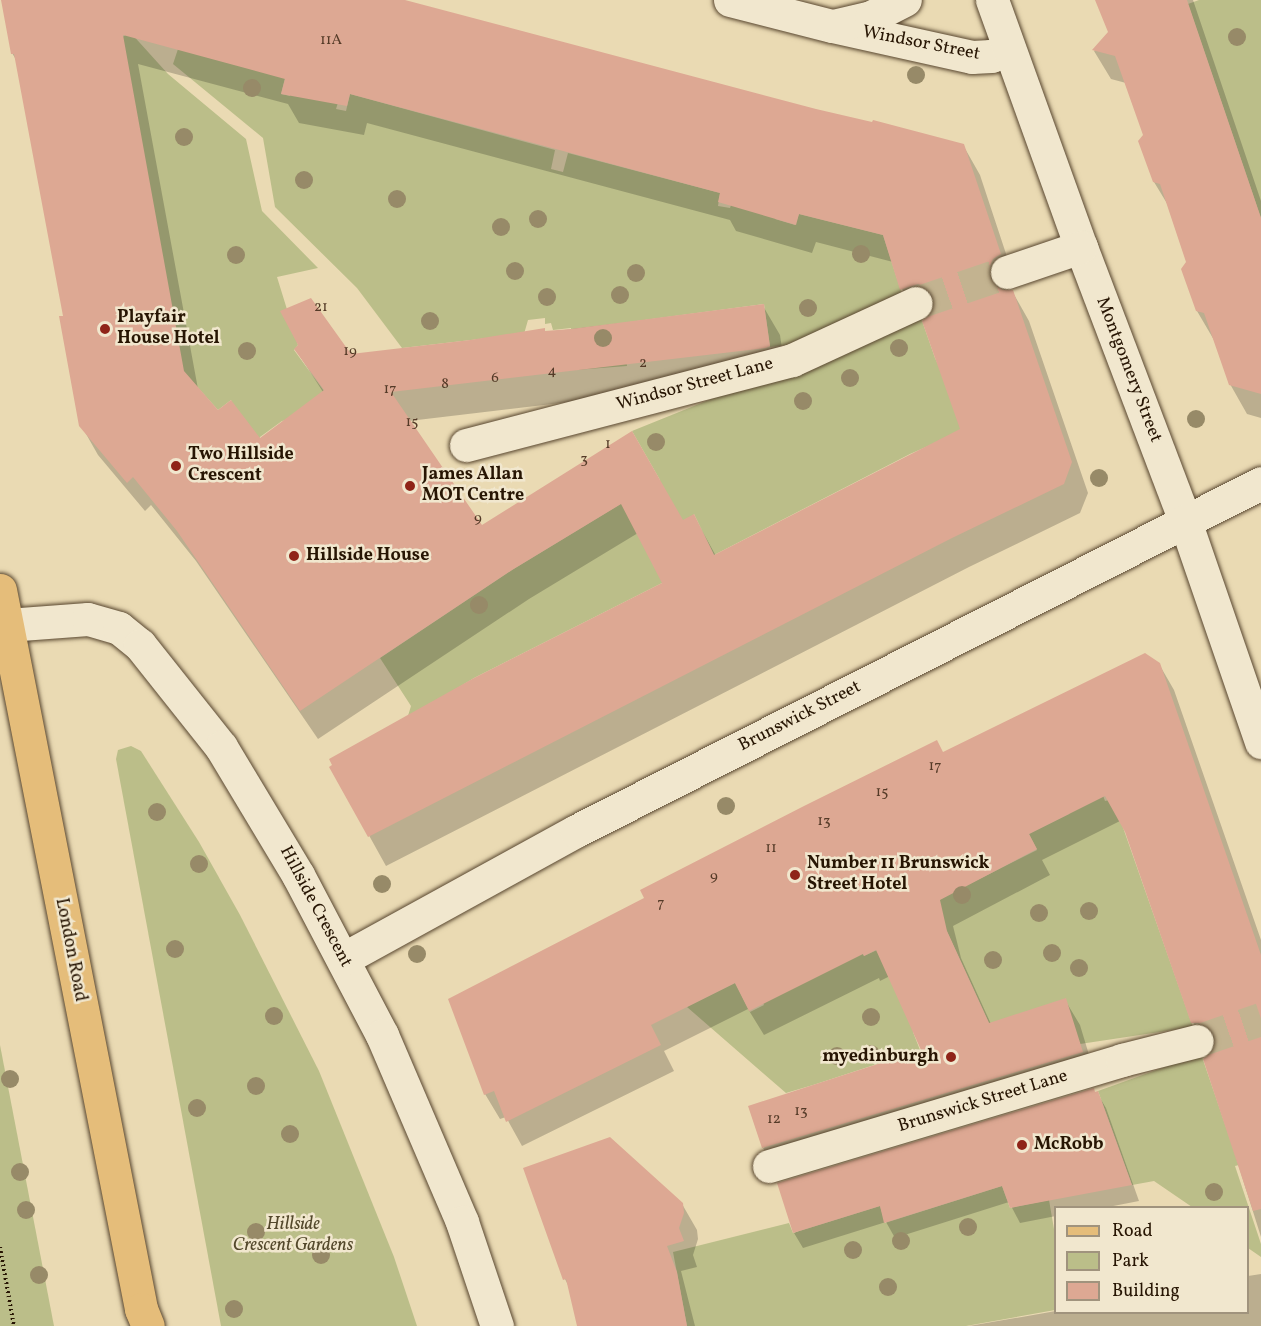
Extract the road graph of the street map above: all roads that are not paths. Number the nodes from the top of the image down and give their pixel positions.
1 (730, 0) edge
2 (905, 0) edge
3 (992, 0) edge
4 (832, 26) junction
5 (1010, 50) junction
6 (1081, 247) junction
7 (1007, 272) tunnel mouth
8 (916, 303) tunnel mouth
9 (466, 444) dead end
10 (1261, 483) edge
11 (1185, 521) junction
12 (0, 590) edge
13 (7, 626) junction
14 (1261, 742) edge
15 (343, 958) junction
16 (1197, 1041) tunnel mouth
17 (769, 1166) dead end
18 (143, 1320) edge
19 (497, 1326) edge

1 - 4 street, Windsor Street
2 - 4 street, Windsor Street
3 - 5 street, Montgomery Street
4 - 5 street, Windsor Street
5 - 6 street, Montgomery Street
6 - 7 street
6 - 11 street, Montgomery Street
8 - 9 street, Windsor Street Lane
10 - 11 street, Brunswick Street
11 - 14 street, Montgomery Street
11 - 15 street, Brunswick Street
12 - 13 main road, London Road
13 - 15 street, Hillside Crescent
13 - 18 main road, London Road
15 - 19 street, Hillside Crescent
16 - 17 street, Brunswick Street Lane

